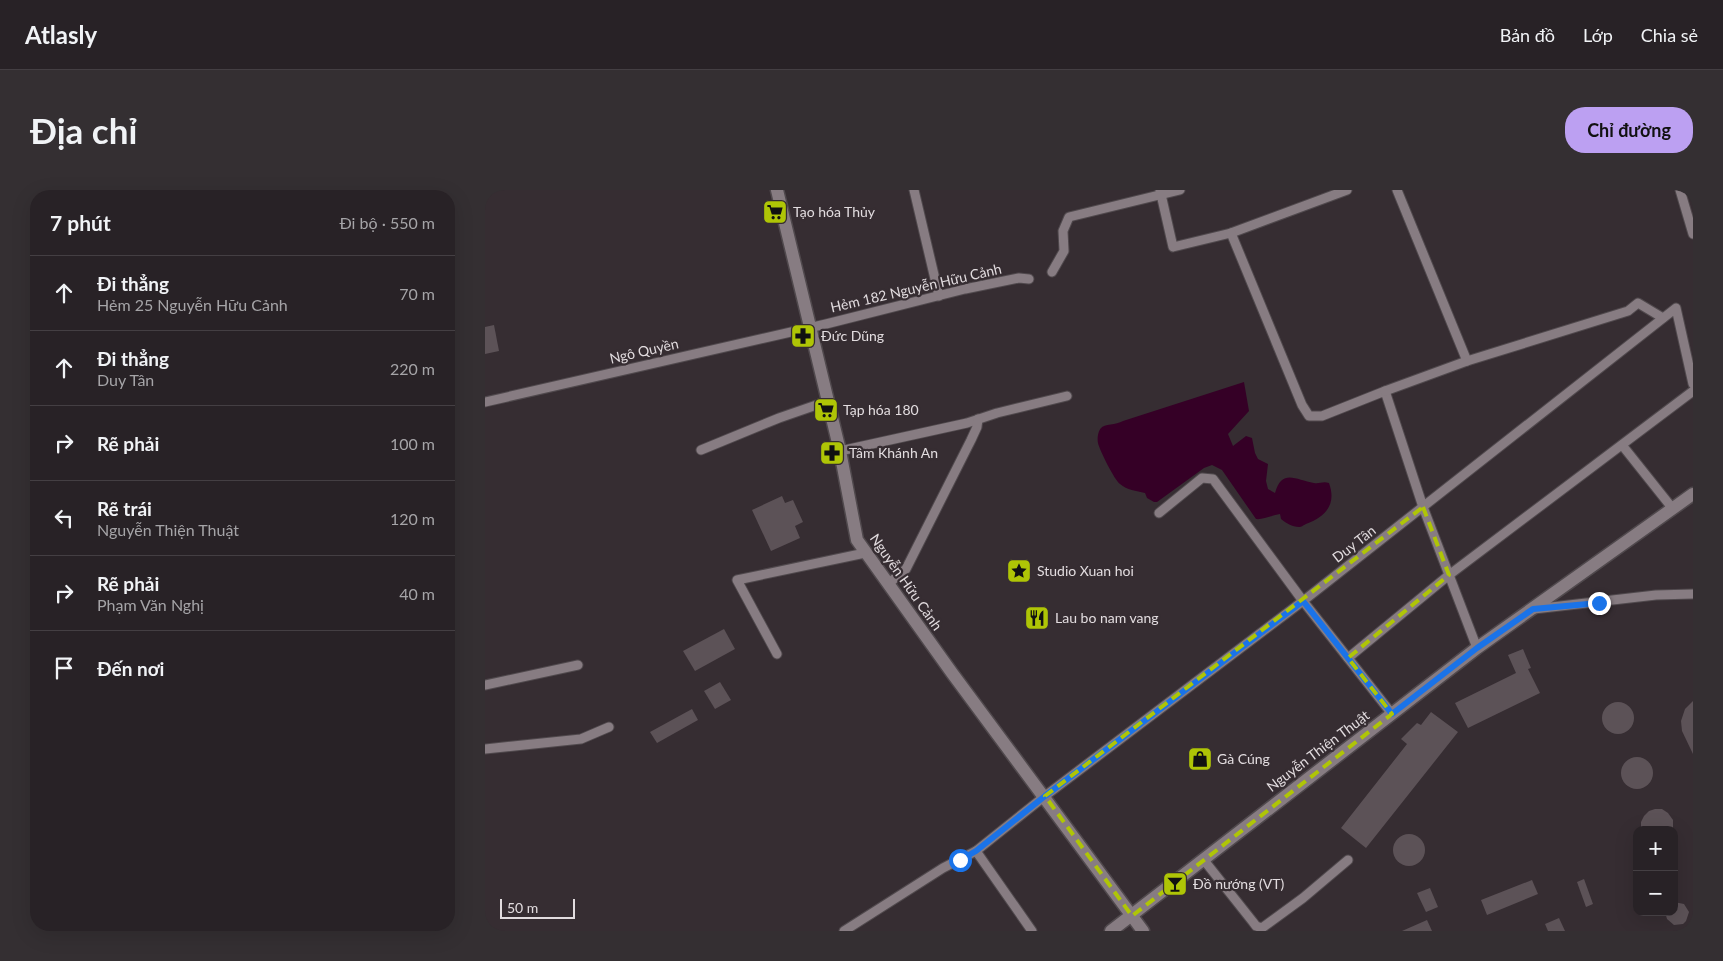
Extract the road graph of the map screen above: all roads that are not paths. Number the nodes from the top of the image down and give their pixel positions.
1 (777, 190) edge
2 (914, 190) edge
3 (1180, 190) edge
4 (1347, 190) edge
5 (1397, 190) edge
6 (1679, 190) edge
7 (1161, 192) edge
8 (1231, 233) junction
9 (1693, 234) edge
10 (1052, 272) dead end
11 (1029, 279) dead end
12 (939, 296) junction
13 (1663, 318) junction
14 (810, 327) junction
15 (1467, 361) junction
16 (1693, 384) edge
17 (1385, 391) junction
18 (1693, 391) edge
19 (1067, 396) dead end
20 (827, 401) junction
21 (485, 402) edge
22 (978, 419) junction
23 (1622, 444) junction
24 (701, 450) dead end
25 (840, 451) junction
26 (1693, 494) edge
27 (1423, 507) junction
28 (1673, 509) junction
29 (1159, 513) dead end
30 (865, 553) junction
31 (1449, 575) junction
32 (888, 584) junction
33 (1693, 594) edge
34 (1303, 601) junction
35 (1533, 609) junction
36 (1477, 648) junction
37 (777, 654) dead end
38 (1348, 658) junction
39 (578, 665) dead end
40 (485, 686) edge
41 (1392, 714) junction
42 (609, 727) dead end
43 (485, 748) edge
44 (1045, 796) junction
45 (976, 851) junction
46 (1203, 859) junction
47 (1348, 860) dead end
48 (1132, 916) junction
49 (843, 931) edge
50 (1032, 931) edge
51 (1111, 931) edge
52 (1143, 931) edge

1 - 14 street, Nguyễn Hữu Cảnh
2 - 12 street
3 - 7 street
4 - 8 street
5 - 15 street
6 - 9 street
7 - 8 street
7 - 10 street
8 - 17 street
11 - 12 street, Hẻm 182 Nguyễn Hữu Cảnh
12 - 14 street, Hẻm 182 Nguyễn Hữu Cảnh
13 - 15 street
13 - 16 street, Duy Tân
13 - 27 street, Duy Tân
14 - 20 street, Nguyễn Hữu Cảnh
14 - 21 street, Ngô Quyền
15 - 17 street
17 - 27 street
18 - 23 street
19 - 22 street
20 - 24 street
20 - 25 street, Nguyễn Hữu Cảnh
22 - 25 street
22 - 32 street
23 - 28 street
23 - 31 street
25 - 30 street, Nguyễn Hữu Cảnh
26 - 28 street, Nguyễn Thiện Thuật
27 - 31 street
27 - 34 street, Duy Tân
28 - 35 street, Nguyễn Thiện Thuật
29 - 34 street
30 - 32 street, Nguyễn Hữu Cảnh
30 - 37 street
31 - 36 street
31 - 38 street
32 - 44 street, Nguyễn Hữu Cảnh
33 - 35 street
34 - 38 street
34 - 44 street, Duy Tân
35 - 36 street, Nguyễn Thiện Thuật
36 - 41 street, Nguyễn Thiện Thuật
38 - 41 street
39 - 40 street
41 - 46 street, Nguyễn Thiện Thuật
42 - 43 street
44 - 45 street, Duy Tân
44 - 48 street, Nguyễn Hữu Cảnh
45 - 49 street, Duy Tân
45 - 50 street
46 - 47 street
46 - 48 street, Nguyễn Thiện Thuật
48 - 51 street, Nguyễn Thiện Thuật
48 - 52 street, Nguyễn Hữu Cảnh

